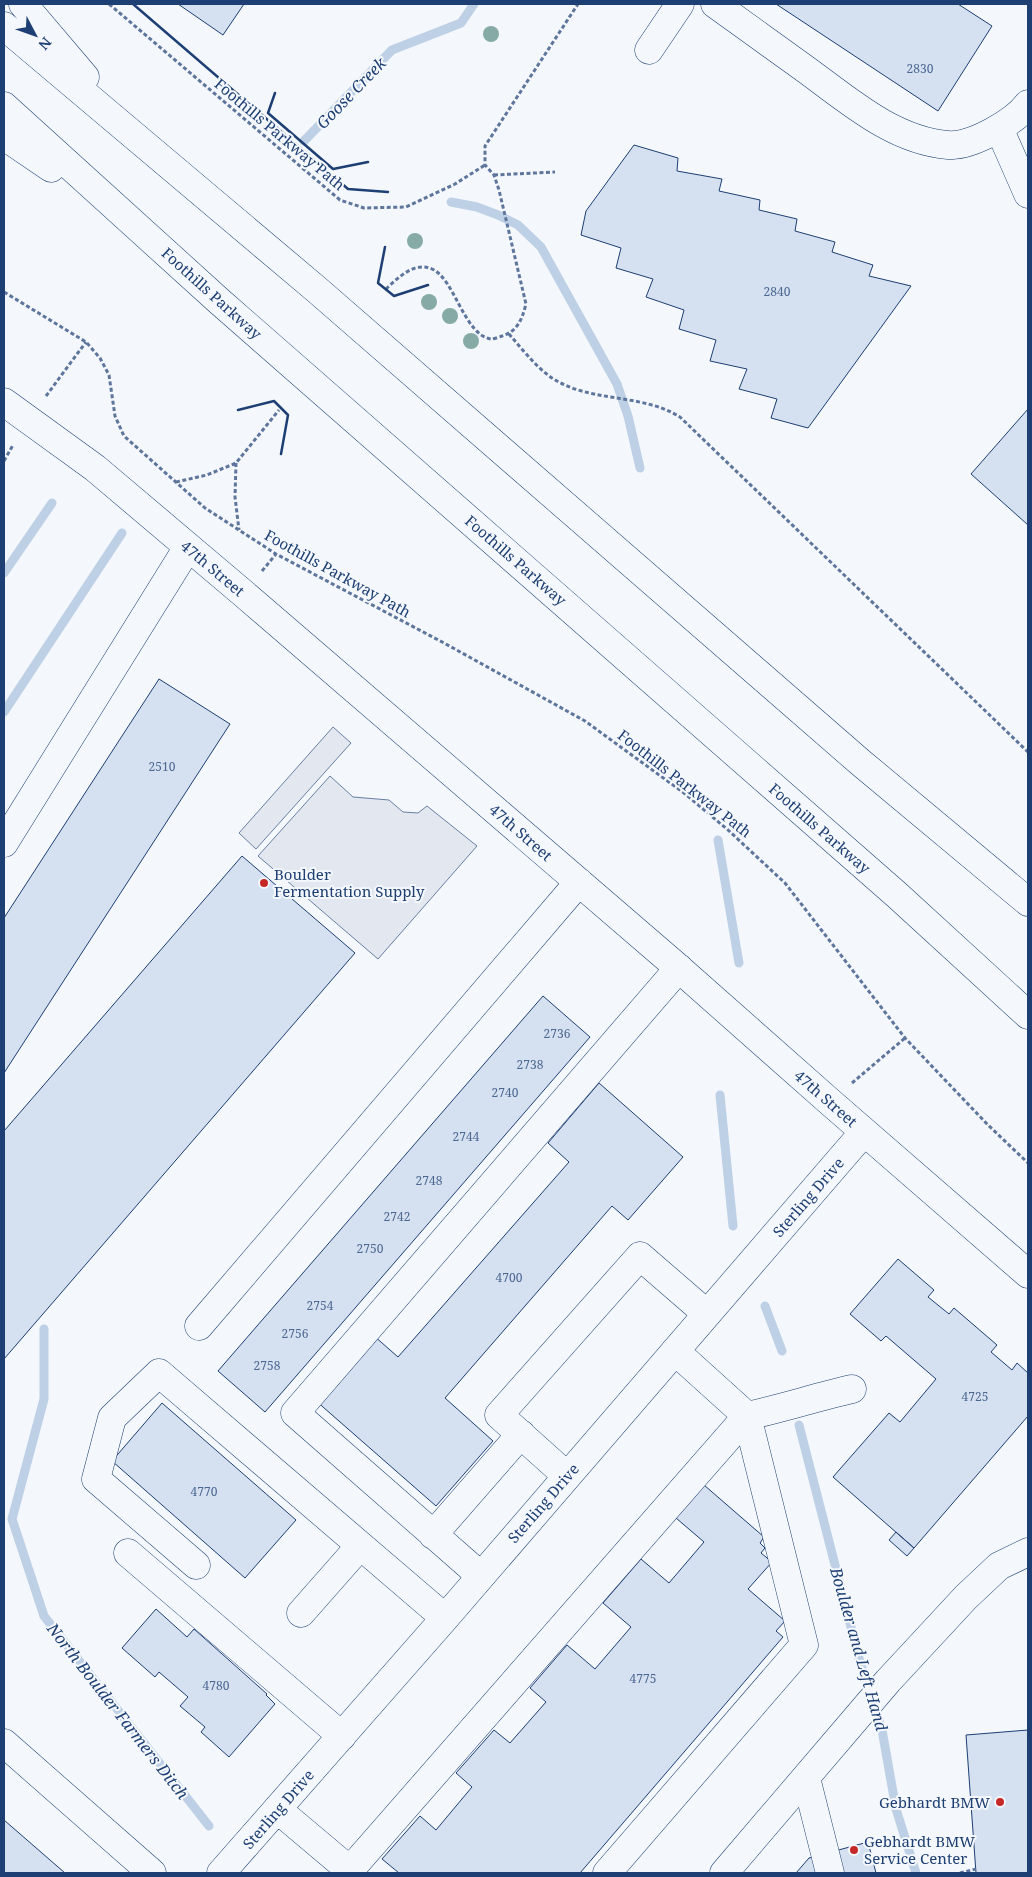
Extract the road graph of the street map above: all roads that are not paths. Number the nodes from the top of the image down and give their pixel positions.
1 (23, 4) edge
2 (680, 4) edge
3 (715, 4) edge
4 (4, 26) edge
5 (649, 50) dead end
6 (1028, 104) edge
7 (4, 106) edge
8 (999, 128) junction
9 (4, 136) edge
10 (198, 189) junction
11 (1028, 194) edge
12 (146, 235) junction
13 (4, 402) edge
14 (188, 547) junction
15 (4, 843) edge
16 (580, 882) junction
17 (1028, 902) edge
18 (679, 968) junction
19 (1028, 1015) edge
20 (864, 1132) junction
21 (1028, 1274) edge
22 (707, 1314) junction
23 (199, 1326) dead end
24 (675, 1351) junction
25 (852, 1389) dead end
26 (747, 1416) junction
27 (521, 1434) junction
28 (567, 1476) junction
29 (433, 1535) junction
30 (360, 1546) junction
31 (1028, 1552) edge
32 (128, 1553) dead end
33 (196, 1565) dead end
34 (480, 1576) junction
35 (301, 1613) dead end
36 (445, 1618) junction
37 (342, 1736) junction
38 (4, 1744) edge
39 (806, 1778) junction
40 (277, 1809) junction
41 (351, 1872) edge
42 (152, 1873) edge
43 (221, 1873) edge
44 (607, 1873) edge
45 (724, 1873) edge
46 (830, 1873) edge

1 - 10 main road
2 - 5 main road
3 - 8 main road
4 - 10 main road
6 - 8 main road
7 - 12 main road, Foothills Parkway
8 - 11 main road
9 - 12 main road
10 - 17 main road
12 - 19 main road, Foothills Parkway
13 - 14 main road, 47th Street
14 - 15 main road
14 - 16 main road, 47th Street
16 - 18 main road, 47th Street
16 - 23 main road
18 - 20 main road, 47th Street
18 - 29 main road
20 - 21 main road, 47th Street
20 - 22 main road, Sterling Drive
22 - 24 main road, Sterling Drive
22 - 27 main road
24 - 26 main road
24 - 28 main road, Sterling Drive
25 - 26 main road
26 - 41 main road
26 - 44 main road
27 - 28 main road
27 - 29 main road
28 - 34 main road, Sterling Drive
29 - 34 main road
30 - 33 main road
30 - 35 main road
30 - 36 main road
31 - 39 main road
32 - 37 main road
34 - 36 main road, Sterling Drive
36 - 37 main road, Sterling Drive
37 - 40 main road, Sterling Drive
38 - 42 main road
39 - 45 main road
39 - 46 main road
40 - 41 main road
40 - 43 main road, Sterling Drive

